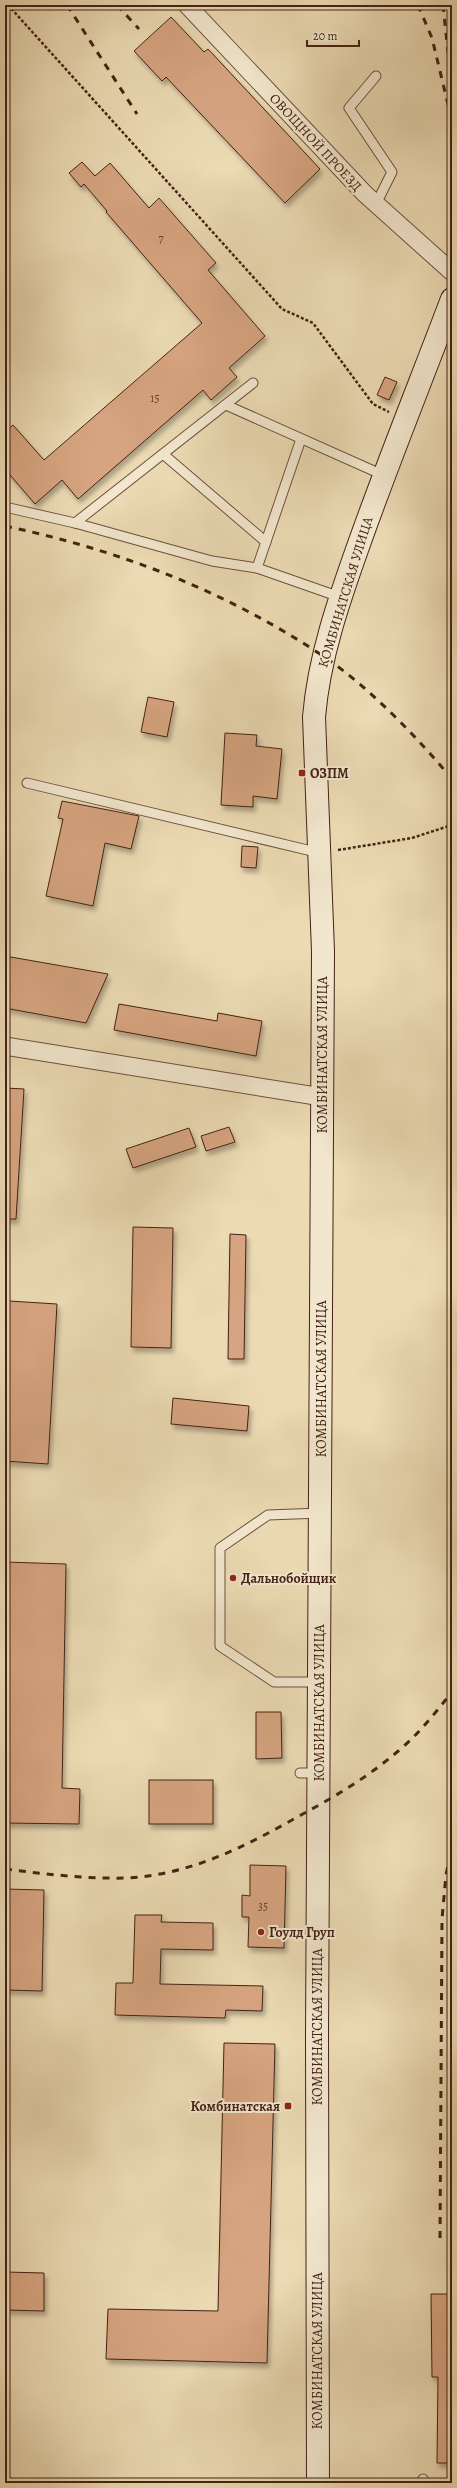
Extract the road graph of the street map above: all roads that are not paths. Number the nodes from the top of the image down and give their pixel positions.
1 (187, 5) edge
2 (376, 76) dead end
3 (376, 204) junction
4 (452, 272) edge
5 (452, 299) edge
6 (253, 383) dead end
7 (226, 405) junction
8 (301, 439) junction
9 (163, 454) junction
10 (383, 475) junction
11 (5, 507) edge
12 (75, 523) junction
13 (266, 542) junction
14 (257, 568) junction
15 (340, 597) junction
16 (27, 783) dead end
17 (320, 853) junction
18 (5, 1046) edge
19 (322, 1097) junction
20 (320, 1513) junction
21 (319, 1682) junction
22 (318, 2483) edge

1 - 3 street, ОВОЩНОЙ ПРОЕЗД
2 - 3 lane
3 - 4 street, ОВОЩНОЙ ПРОЕЗД
5 - 10 main road, КОМБИНАТСКАЯ УЛИЦА
6 - 7 lane
7 - 8 lane
7 - 9 lane
8 - 10 lane
8 - 13 lane
9 - 12 lane
9 - 13 lane
10 - 15 main road, КОМБИНАТСКАЯ УЛИЦА
11 - 12 lane
12 - 14 lane
13 - 14 lane
14 - 15 lane
15 - 17 main road, КОМБИНАТСКАЯ УЛИЦА
16 - 17 lane
17 - 19 main road, КОМБИНАТСКАЯ УЛИЦА
18 - 19 street
19 - 20 main road, КОМБИНАТСКАЯ УЛИЦА
20 - 21 main road, КОМБИНАТСКАЯ УЛИЦА
20 - 21 lane
21 - 22 main road, КОМБИНАТСКАЯ УЛИЦА

